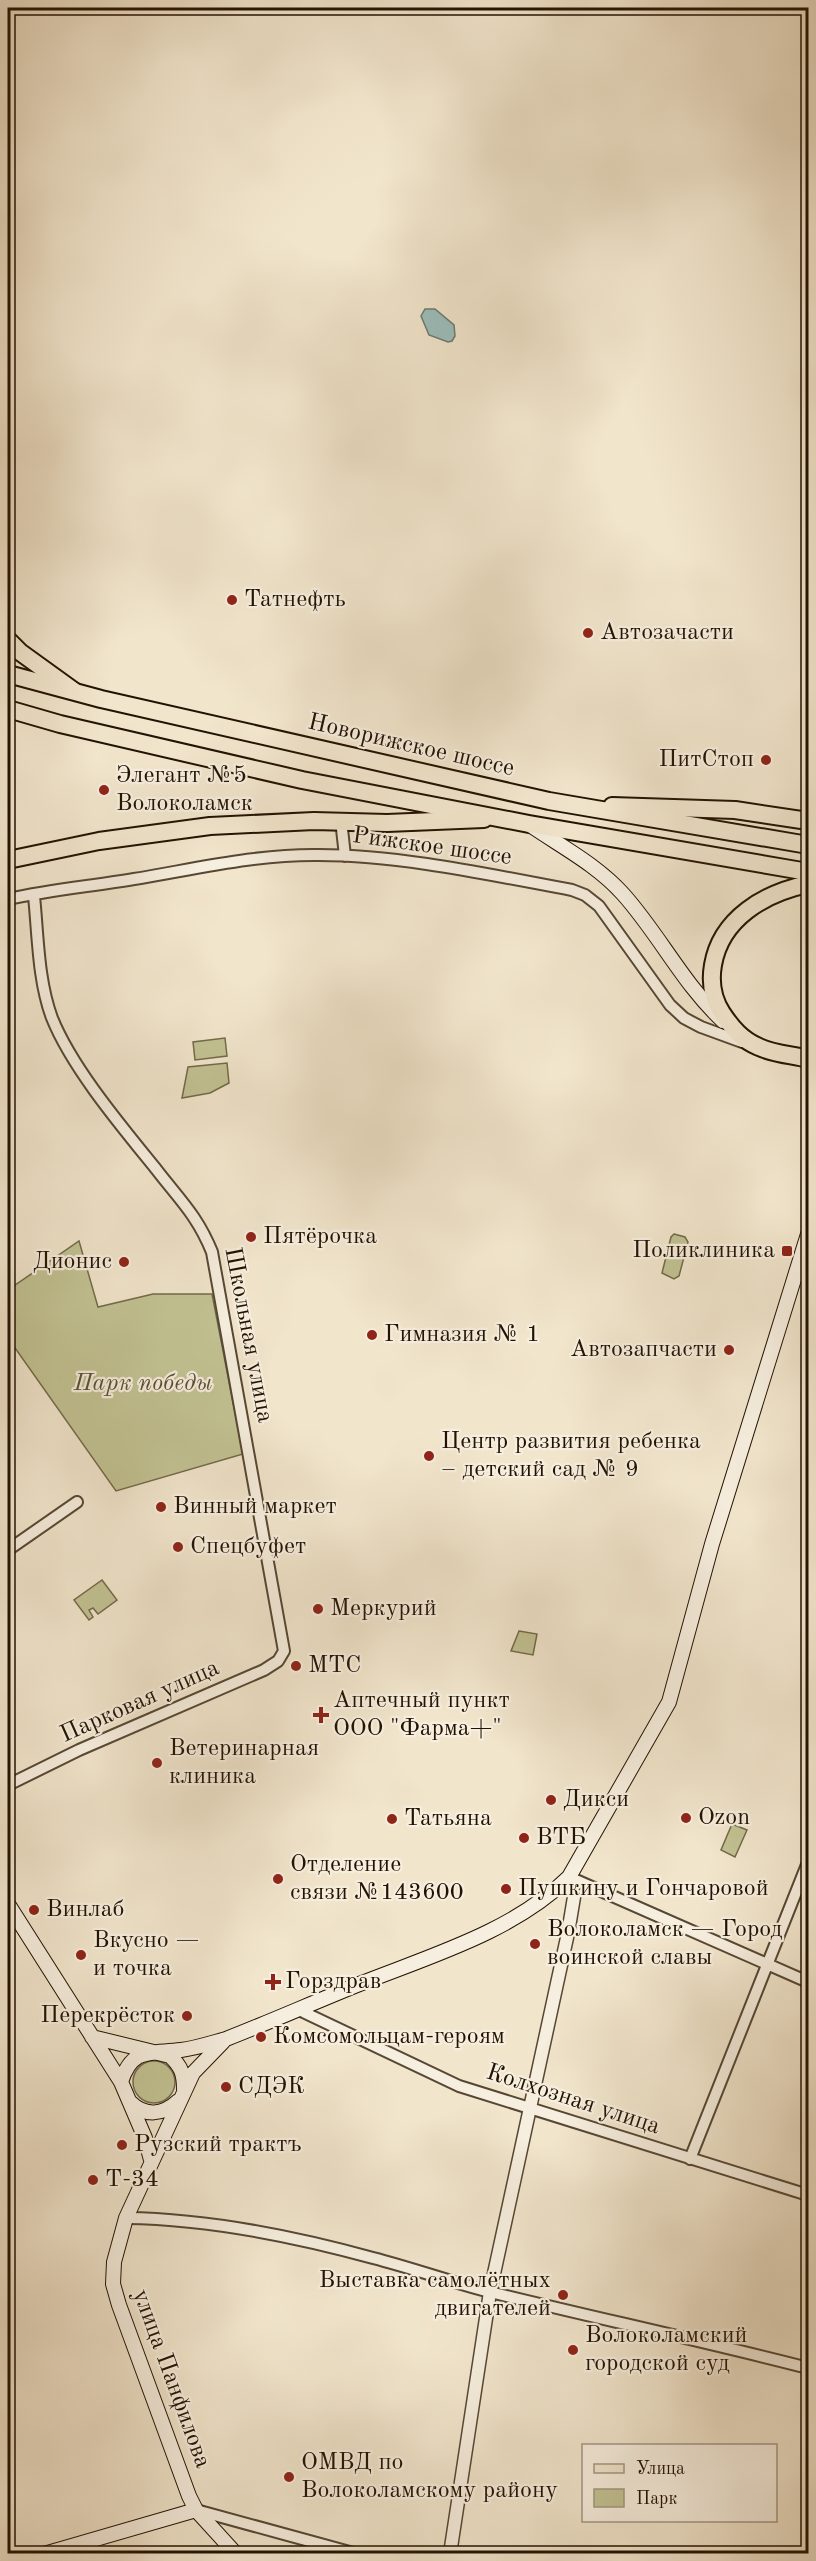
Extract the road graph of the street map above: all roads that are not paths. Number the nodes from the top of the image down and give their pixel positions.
1 (8, 640) edge
2 (8, 674) edge
3 (75, 692) junction
4 (8, 709) edge
5 (549, 801) junction
6 (506, 819) junction
7 (341, 820) junction
8 (808, 820) edge
9 (529, 824) junction
10 (808, 845) edge
11 (345, 856) junction
12 (8, 860) edge
13 (808, 872) edge
14 (808, 884) edge
15 (34, 896) junction
16 (8, 899) edge
17 (733, 1030) junction
18 (760, 1048) junction
19 (808, 1059) edge
20 (808, 1240) edge
21 (77, 1502) dead end
22 (8, 1550) edge
23 (284, 1651) joint
24 (8, 1785) edge
25 (808, 1862) edge
26 (569, 1877) junction
27 (8, 1904) edge
28 (767, 1963) junction
29 (808, 1982) edge
30 (299, 2010) junction
31 (92, 2037) junction
32 (226, 2039) junction
33 (158, 2051) junction
34 (121, 2082) junction
35 (181, 2096) junction
36 (129, 2102) junction
37 (529, 2108) junction
38 (690, 2159) junction
39 (151, 2160) junction
40 (808, 2195) edge
41 (126, 2218) junction
42 (490, 2292) junction
43 (808, 2368) edge
44 (196, 2510) junction
45 (44, 2553) edge
46 (237, 2553) edge
47 (357, 2553) edge
48 (450, 2553) edge

1 - 3 main road
2 - 3 main road, Новорижское шоссе
3 - 5 main road, Новорижское шоссе
4 - 6 main road, Новорижское шоссе
5 - 8 main road
5 - 10 main road, Новорижское шоссе
6 - 7 main road
6 - 9 main road, Новорижское шоссе
7 - 11 street
7 - 12 main road
9 - 13 main road, Новорижское шоссе
9 - 17 main road
11 - 15 street, Рижское шоссе
11 - 18 street, Рижское шоссе
14 - 17 main road
15 - 16 street, Рижское шоссе
15 - 23 street, Школьная улица
17 - 18 main road
18 - 19 main road
20 - 26 main road
21 - 22 street
23 - 24 street, Парковая улица
25 - 28 street
26 - 28 street
26 - 30 main road
26 - 37 street
27 - 31 main road
28 - 29 street
28 - 38 street
30 - 32 main road
30 - 37 street, Колхозная улица
31 - 33 main road
31 - 34 main road
32 - 33 main road
32 - 35 main road, улица Панфилова
33 - 34 main road
33 - 35 main road
34 - 36 main road
35 - 36 main road
35 - 39 main road, улица Панфилова
36 - 39 main road
37 - 38 street, Колхозная улица
37 - 42 street
38 - 40 street, Колхозная улица
39 - 41 main road, улица Панфилова
41 - 42 street
41 - 44 main road, улица Панфилова
42 - 43 street
42 - 48 street
44 - 45 main road
44 - 46 main road
44 - 47 street

